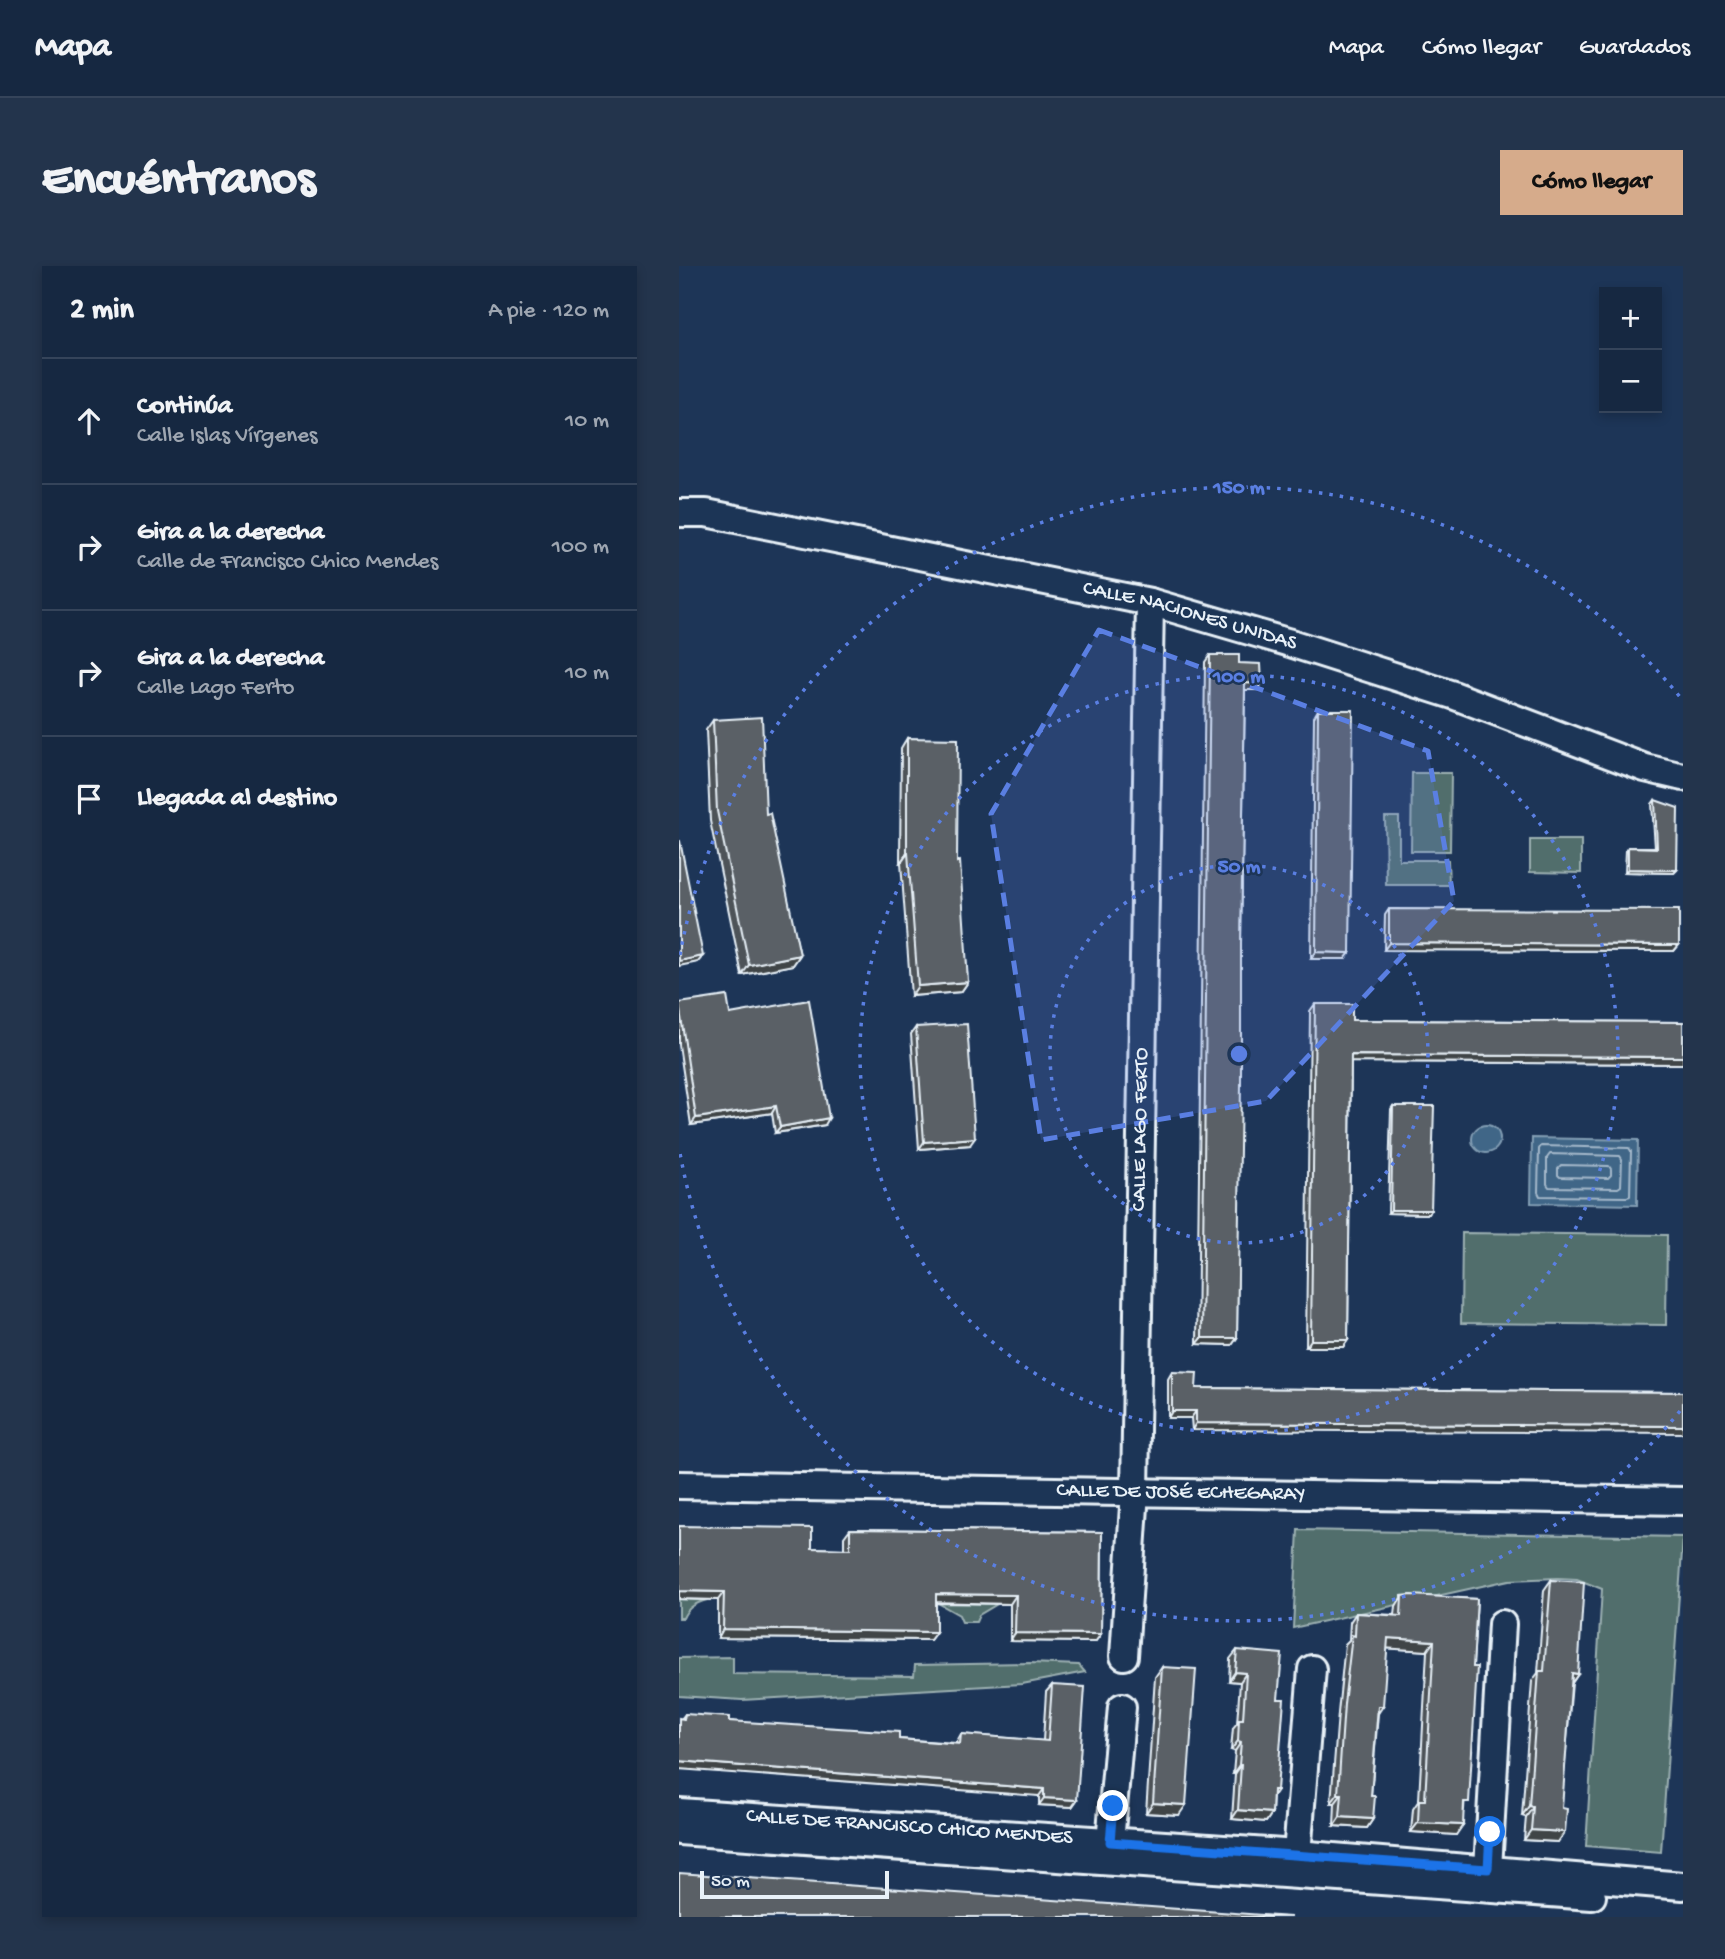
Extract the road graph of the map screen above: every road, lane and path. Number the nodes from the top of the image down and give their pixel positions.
1 (679, 513) edge
2 (1150, 602) junction
3 (1683, 777) edge
4 (679, 1485) edge
5 (1135, 1491) junction
6 (1683, 1501) edge
7 (1502, 1624) dead end
8 (1124, 1656) dead end
9 (1312, 1669) dead end
10 (1122, 1707) dead end
11 (679, 1812) edge
12 (679, 1831) edge
13 (1110, 1842) junction
14 (1297, 1854) junction
15 (1488, 1869) junction
16 (1683, 1886) edge
17 (1683, 1904) edge

1 - 2 street, CALLE NACIONES UNIDAS
2 - 3 street, CALLE NACIONES UNIDAS
2 - 5 street, CALLE LAGO FERTO
4 - 5 street, CALLE DE JOSÉ ECHEGARAY
5 - 6 street, CALLE DE JOSÉ ECHEGARAY
5 - 8 street, CALLE LAGO FERTO
7 - 15 street
9 - 14 street
10 - 13 street
11 - 13 street, CALLE DE FRANCISCO CHICO MENDES
12 - 17 street, CALLE DE FRANCISCO CHICO MENDES
13 - 14 street, CALLE DE FRANCISCO CHICO MENDES
14 - 15 street, CALLE DE FRANCISCO CHICO MENDES
15 - 16 street, CALLE DE FRANCISCO CHICO MENDES

